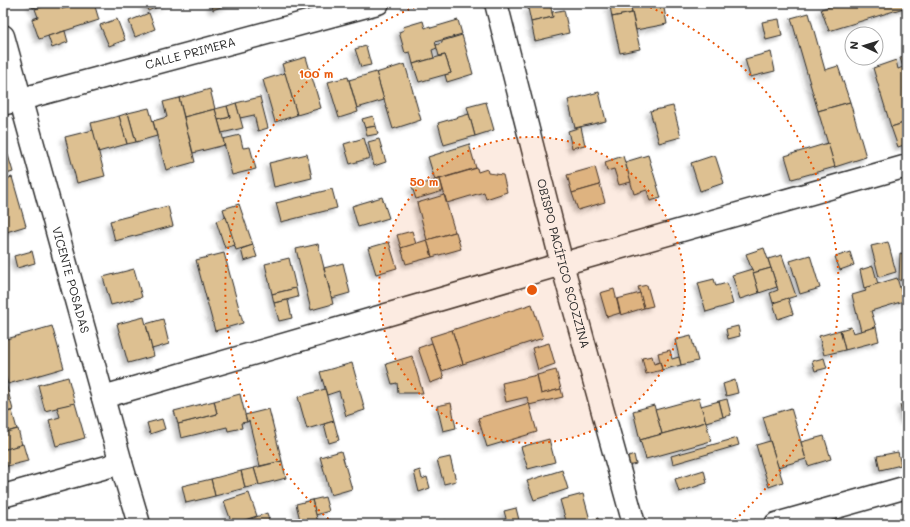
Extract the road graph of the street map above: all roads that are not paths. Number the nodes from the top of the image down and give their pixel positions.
1 (378, 3) edge
2 (496, 3) edge
3 (3, 36) edge
4 (12, 102) edge
5 (907, 166) edge
6 (562, 264) junction
7 (103, 397) junction
8 (120, 463) junction
9 (907, 487) edge
10 (3, 496) edge
11 (139, 524) edge
12 (634, 524) edge
13 (776, 524) edge

1 - 4 street, CALLE PRIMERA
2 - 6 street, OBISPO PACÍFICO SCOZZINA
3 - 4 street, VICENTE POSADAS
4 - 7 street, VICENTE POSADAS
5 - 6 street
6 - 7 street
6 - 12 street, OBISPO PACÍFICO SCOZZINA
7 - 8 street, VICENTE POSADAS
8 - 10 street
8 - 11 street, VICENTE POSADAS
9 - 13 street

